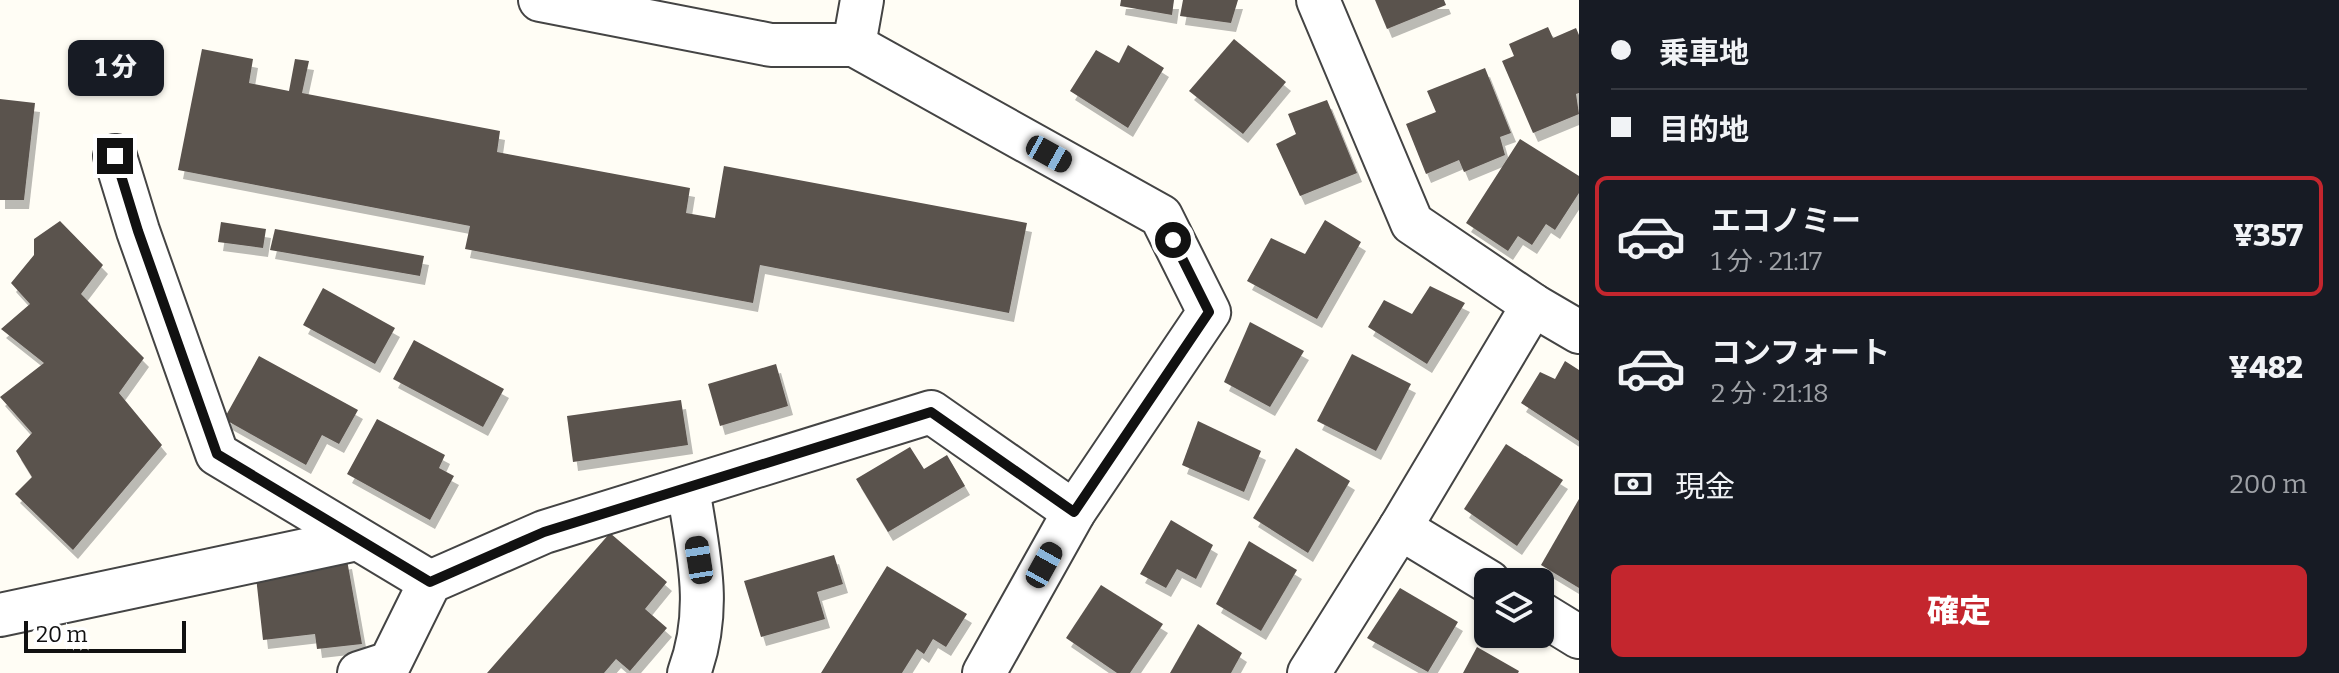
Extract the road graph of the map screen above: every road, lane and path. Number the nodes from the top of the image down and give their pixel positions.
1 (540, 0) edge
2 (862, 0) edge
3 (1318, 0) edge
4 (854, 45) junction
5 (115, 156) dead end
6 (1533, 305) junction
7 (1579, 332) edge
8 (688, 488) junction
9 (1074, 512) junction
10 (1400, 528) junction
11 (357, 539) junction
12 (1474, 573) edge
13 (430, 582) junction
14 (0, 615) edge
15 (1554, 622) edge
16 (1579, 637) edge
17 (359, 673) edge
18 (689, 673) edge
19 (984, 673) edge
20 (1309, 673) edge

1 - 4 street
2 - 4 street
3 - 6 street
4 - 9 street
5 - 11 street
6 - 7 street
6 - 10 street
8 - 9 street
8 - 13 street
8 - 18 street
9 - 19 street
10 - 12 street
10 - 20 street
11 - 13 street
11 - 14 street
13 - 17 street
15 - 16 street

